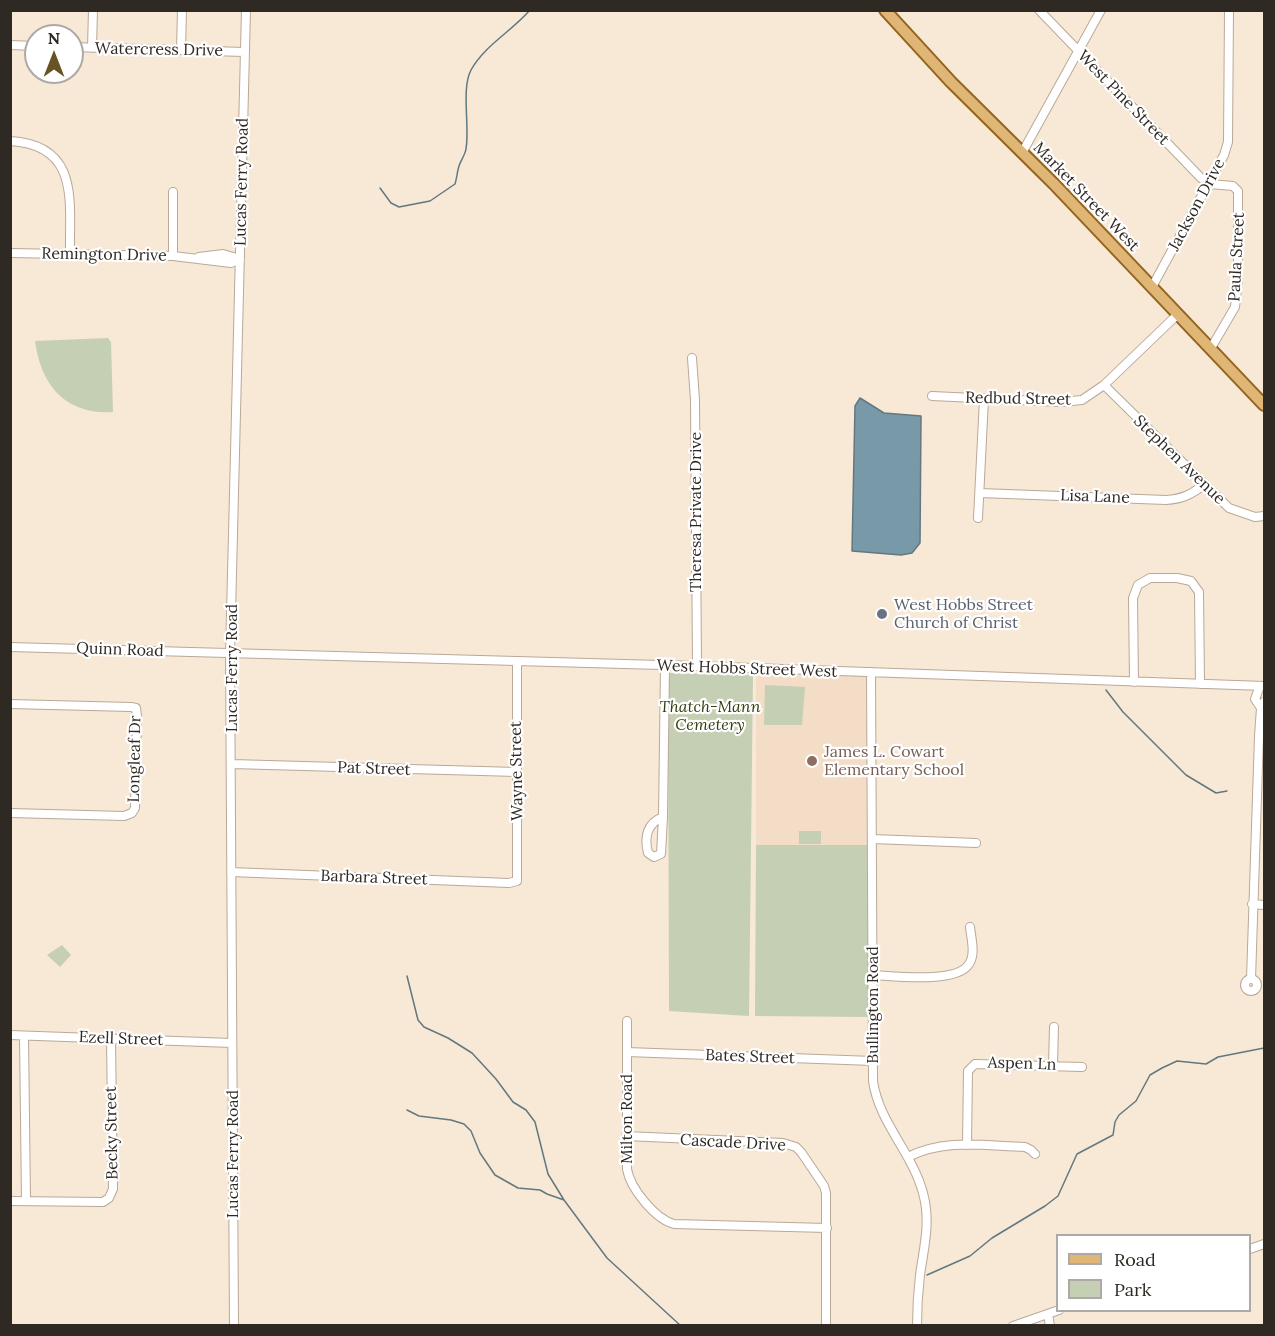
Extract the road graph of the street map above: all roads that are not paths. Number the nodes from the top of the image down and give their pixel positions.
1 (93, 10) edge
2 (182, 10) edge
3 (246, 10) edge
4 (885, 10) edge
5 (1039, 10) edge
6 (1101, 10) edge
7 (1229, 10) edge
8 (84, 48) edge
9 (93, 48) junction
10 (181, 50) junction
11 (245, 52) junction
12 (1079, 53) junction
13 (10, 141) edge
14 (1022, 153) junction
15 (1210, 184) junction
16 (173, 192) dead end
17 (10, 253) edge
18 (70, 254) junction
19 (173, 256) junction
20 (240, 259) junction
21 (1152, 287) junction
22 (1178, 314) junction
23 (1210, 348) junction
24 (692, 358) dead end
25 (1104, 385) junction
26 (932, 396) dead end
27 (984, 399) junction
28 (1264, 405) edge
29 (1205, 484) junction
30 (980, 493) junction
31 (1264, 516) edge
32 (978, 518) dead end
33 (10, 647) edge
34 (230, 654) junction
35 (517, 661) junction
36 (664, 666) junction
37 (697, 666) junction
38 (872, 672) junction
39 (1134, 682) junction
40 (1200, 684) junction
41 (1262, 686) edge
42 (1264, 695) edge
43 (10, 704) edge
44 (1263, 705) edge
45 (1262, 736) edge
46 (232, 764) junction
47 (517, 772) junction
48 (10, 813) edge
49 (663, 817) junction
50 (873, 839) junction
51 (976, 843) dead end
52 (231, 872) junction
53 (518, 881) joint
54 (1252, 904) junction
55 (1264, 905) edge
56 (970, 927) dead end
57 (873, 975) junction
58 (1260, 990) edge
59 (627, 1021) dead end
60 (1054, 1027) dead end
61 (10, 1035) edge
62 (24, 1036) junction
63 (111, 1039) junction
64 (232, 1043) junction
65 (627, 1052) junction
66 (873, 1061) junction
67 (1053, 1065) junction
68 (1082, 1067) dead end
69 (626, 1136) junction
70 (967, 1145) junction
71 (1035, 1154) dead end
72 (908, 1156) junction
73 (10, 1201) edge
74 (26, 1201) junction
75 (827, 1228) junction
76 (1056, 1312) edge
77 (1048, 1314) junction
78 (234, 1326) edge
79 (826, 1326) edge
80 (917, 1326) edge
81 (1013, 1326) edge
82 (1050, 1326) edge

1 - 9 street
2 - 10 street
3 - 11 street, Lucas Ferry Road
4 - 14 main road, Market Street West
5 - 12 street, West Pine Street
6 - 12 street
7 - 15 street, Jackson Drive
8 - 9 street, Watercress Drive
9 - 10 street, Watercress Drive
10 - 11 street, Watercress Drive
11 - 20 street, Lucas Ferry Road
12 - 14 street
12 - 15 street, West Pine Street
13 - 18 street
14 - 21 main road, Market Street West
15 - 21 street, Jackson Drive
15 - 23 street, Paula Street
16 - 19 street
17 - 18 street, Remington Drive
18 - 19 street, Remington Drive
19 - 20 street, Remington Drive
20 - 34 street, Lucas Ferry Road
21 - 22 main road, Market Street West
22 - 23 main road, Market Street West
22 - 25 street, Redbud Street
23 - 28 main road, Market Street West
24 - 37 street, Theresa Private Drive
25 - 27 street, Redbud Street
25 - 29 street, Stephen Avenue
26 - 27 street, Redbud Street
27 - 30 street
29 - 30 street, Lisa Lane
29 - 31 street, Stephen Avenue
30 - 32 street
33 - 34 street, Quinn Road
34 - 35 street, West Hobbs Street West
34 - 46 street, Lucas Ferry Road
35 - 36 street, West Hobbs Street West
35 - 47 street, Wayne Street
36 - 37 street, West Hobbs Street West
36 - 49 street
37 - 38 street, West Hobbs Street West
38 - 39 street, West Hobbs Street West
38 - 50 street, Bullington Road
39 - 40 street, West Hobbs Street West
39 - 40 street
40 - 41 street, West Hobbs Street West
41 - 42 street
41 - 44 street
43 - 48 street, Longleaf Dr
44 - 45 street
45 - 54 street
46 - 47 street, Pat Street
46 - 52 street, Lucas Ferry Road
47 - 53 street, Wayne Street
49 - 49 street
50 - 51 street
50 - 57 street, Bullington Road
52 - 53 street, Barbara Street
52 - 64 street, Lucas Ferry Road
54 - 55 street
54 - 58 street
56 - 57 street
57 - 66 street, Bullington Road
59 - 65 street, Milton Road
60 - 67 street
61 - 62 street, Ezell Street
62 - 63 street, Ezell Street
62 - 74 street
63 - 64 street, Ezell Street
63 - 74 street, Becky Street
64 - 78 street, Lucas Ferry Road
65 - 66 street, Bates Street
65 - 69 street, Milton Road
66 - 72 street, Bullington Road
67 - 68 street, Aspen Ln
67 - 70 street, Aspen Ln
69 - 75 street, Cascade Drive
69 - 75 street, Milton Road
70 - 71 street
70 - 72 street
72 - 80 street, Bullington Road
73 - 74 street, Becky Street
75 - 79 street, Cascade Drive
76 - 77 street
77 - 81 street
77 - 82 street

